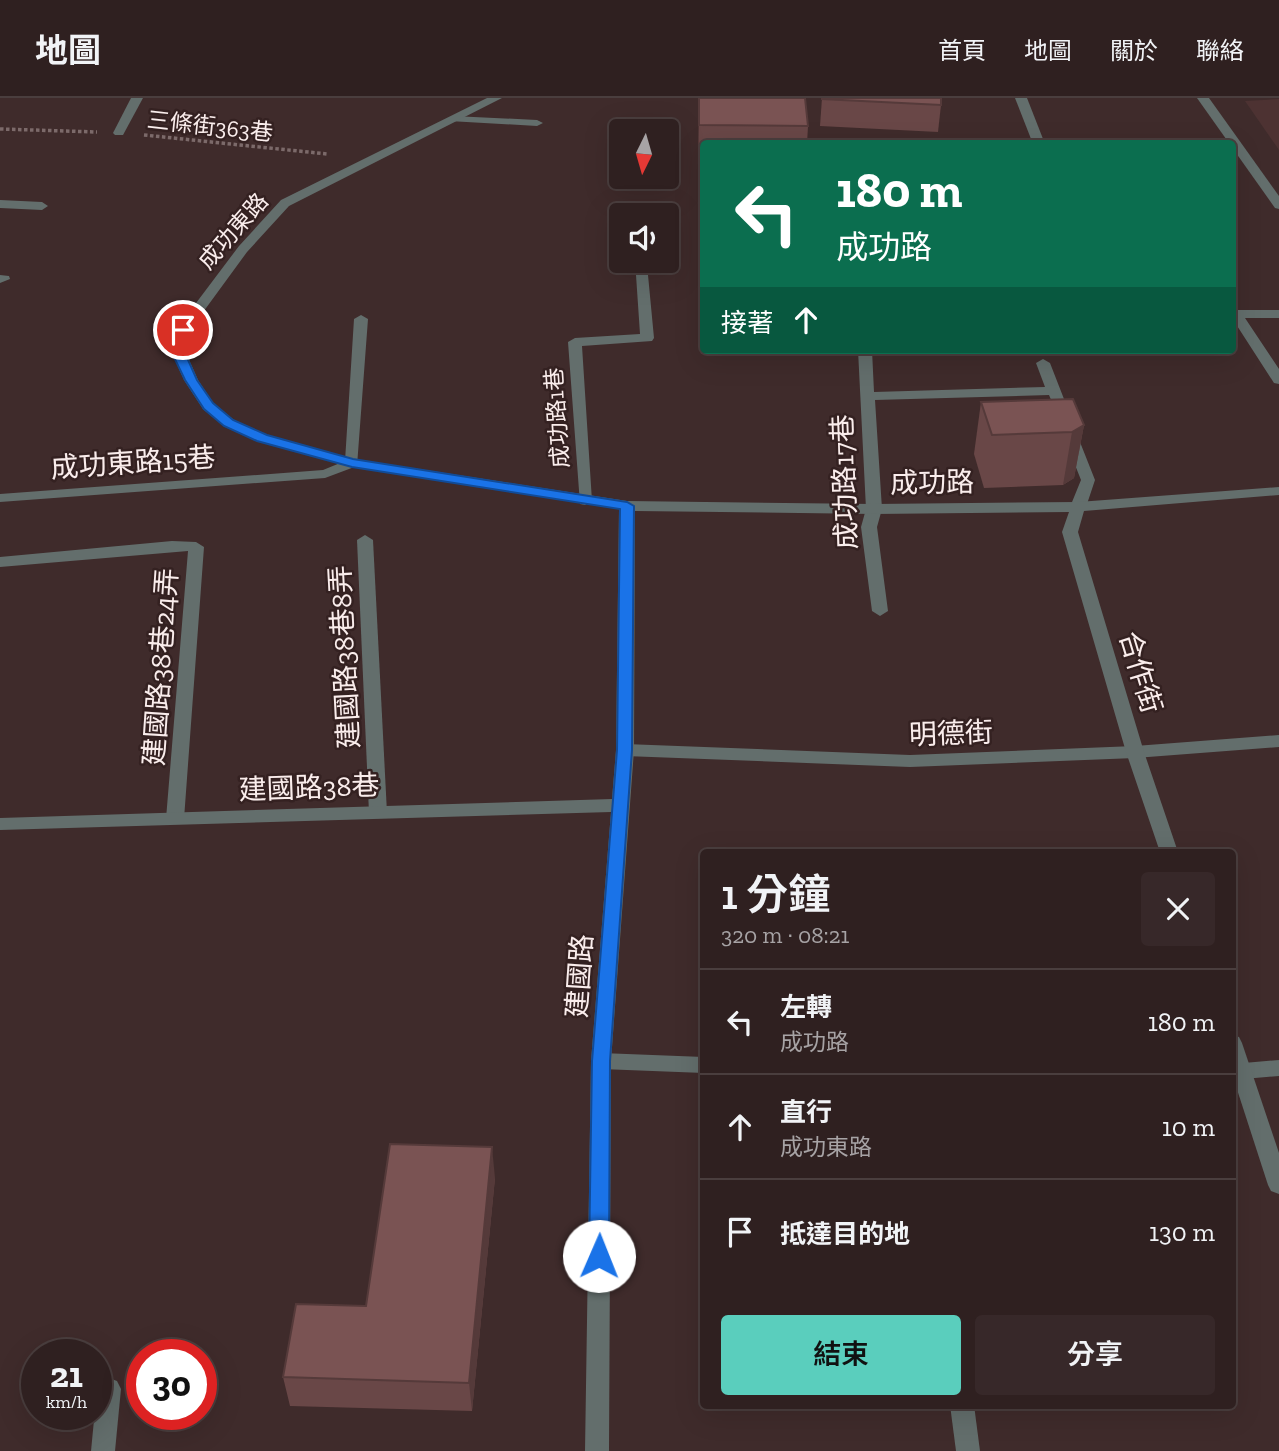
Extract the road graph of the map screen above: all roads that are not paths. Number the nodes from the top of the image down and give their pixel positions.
1 (137, 98) edge
2 (496, 98) edge
3 (1021, 98) edge
4 (1203, 98) edge
5 (453, 119) junction
6 (537, 123) dead end
7 (118, 132) road end
8 (1037, 140) edge
9 (1233, 140) edge
10 (1236, 144) edge
11 (0, 205) edge
12 (1279, 205) edge
13 (42, 206) dead end
14 (642, 275) dead end
15 (1236, 314) edge
16 (1279, 314) edge
17 (1236, 317) edge
18 (361, 319) dead end
19 (865, 354) edge
20 (1043, 363) dead end
21 (1279, 380) edge
22 (1054, 391) junction
23 (868, 396) junction
24 (352, 463) junction
25 (1279, 491) edge
26 (0, 498) edge
27 (585, 501) junction
28 (627, 506) junction
29 (1078, 507) junction
30 (874, 509) junction
31 (365, 540) dead end
32 (0, 562) edge
33 (880, 611) dead end
34 (1279, 741) edge
35 (625, 750) junction
36 (1135, 752) junction
37 (619, 805) junction
38 (378, 813) junction
39 (175, 819) junction
40 (0, 824) edge
41 (1168, 849) edge
42 (601, 1061) junction
43 (700, 1065) edge
44 (1279, 1068) edge
45 (1237, 1072) edge
46 (1279, 1185) edge
47 (963, 1409) edge
48 (105, 1430) edge
49 (103, 1451) edge
50 (597, 1451) edge
51 (968, 1451) edge

1 - 7 street
2 - 5 street, 成功東路
3 - 8 street
4 - 9 street
5 - 6 street
5 - 24 street, 成功東路
10 - 12 street
11 - 13 street
14 - 27 street, 成功路1巷
15 - 16 street
17 - 21 street
18 - 24 street
19 - 23 street, 成功路17巷
20 - 22 street, 合作街
22 - 23 street
22 - 29 street, 合作街
23 - 30 street, 成功路17巷
24 - 26 street, 成功東路15巷
24 - 27 street, 成功東路
25 - 29 street, 成功路
27 - 28 street, 成功路
28 - 30 street, 成功路
28 - 35 street, 建國路
29 - 30 street, 成功路
29 - 36 street, 合作街
30 - 33 street, 成功路17巷
31 - 38 street, 建國路38巷8弄
32 - 39 street, 建國路38巷24弄
34 - 36 street, 明德街
35 - 36 street, 明德街
35 - 37 street, 建國路
36 - 41 street, 合作街
37 - 38 street, 建國路38巷
37 - 42 street, 建國路
38 - 39 street, 建國路38巷
39 - 40 street, 建國路38巷
42 - 43 street
42 - 50 street, 建國路
44 - 45 street
45 - 46 street
47 - 51 street
48 - 49 street

